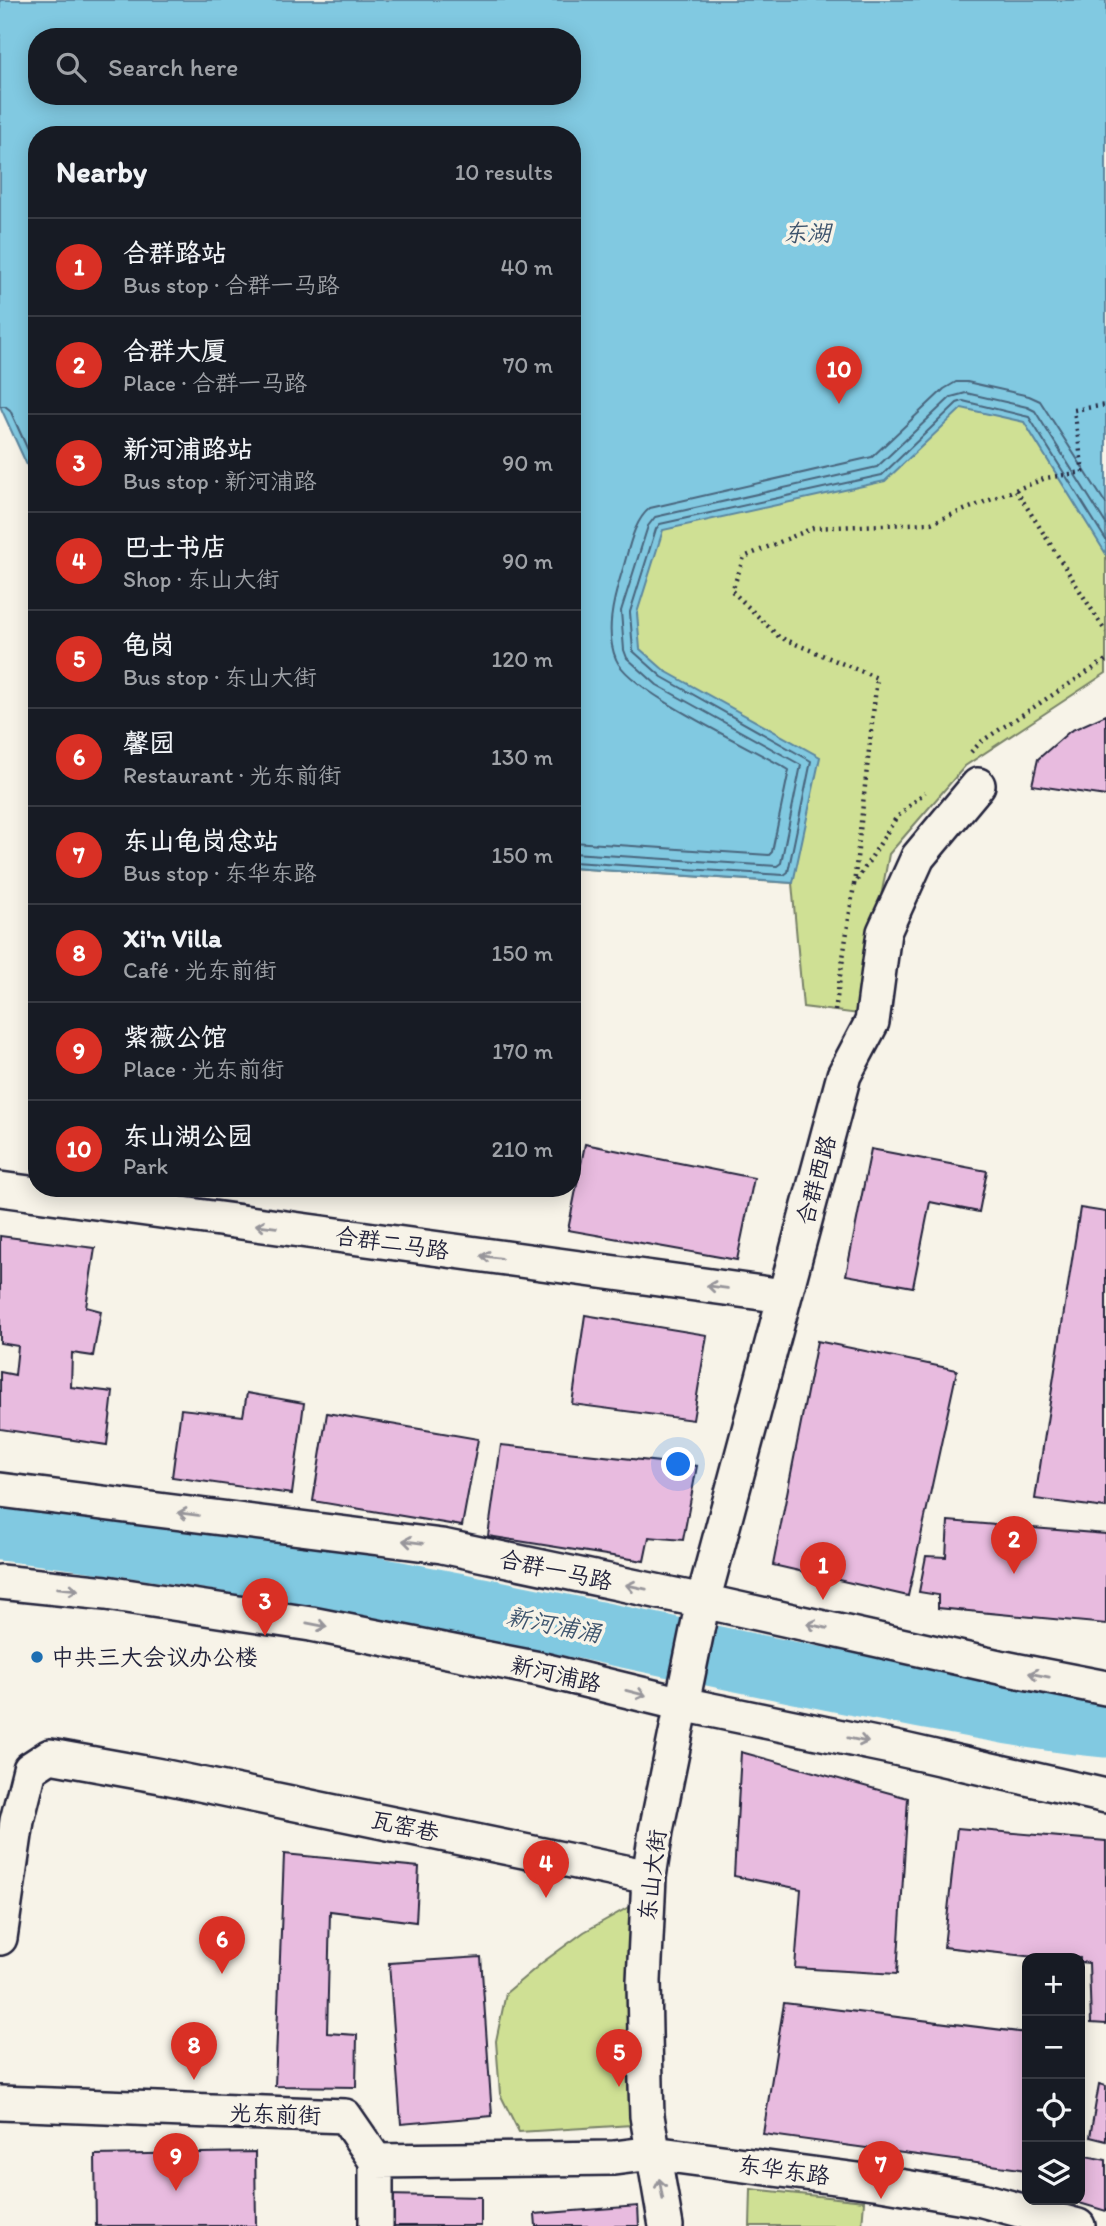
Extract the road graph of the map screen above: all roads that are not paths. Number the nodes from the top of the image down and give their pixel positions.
1 (978, 785) dead end
2 (0, 1189) edge
3 (28, 1193) edge
4 (59, 1197) edge
5 (785, 1296) junction
6 (0, 1490) edge
7 (0, 1582) edge
8 (701, 1615) junction
9 (1106, 1688) edge
10 (685, 1690) junction
11 (1106, 1796) edge
12 (8, 1820) edge
13 (649, 1877) junction
14 (0, 1938) edge
15 (0, 2103) edge
16 (653, 2153) junction
17 (376, 2161) junction
18 (376, 2226) edge
19 (666, 2226) edge
20 (1078, 2226) edge

1 - 5 street, 合群西路
3 -> 2 street, 合群二马路
5 -> 4 street, 合群二马路
5 - 8 street, 合群西路
8 -> 6 street, 合群一马路
7 -> 10 street, 新河浦路
9 -> 8 street, 合群一马路
8 - 10 street, 东山大街
10 -> 11 street, 新河浦路
10 - 13 street, 东山大街
12 - 13 street, 瓦窑巷
12 - 14 street, 瓦窑巷
13 - 16 street, 东山大街
15 - 17 street, 光东前街
16 - 17 street
19 -> 16 street, 东山大街
16 - 20 street, 东华东路
17 - 18 street

